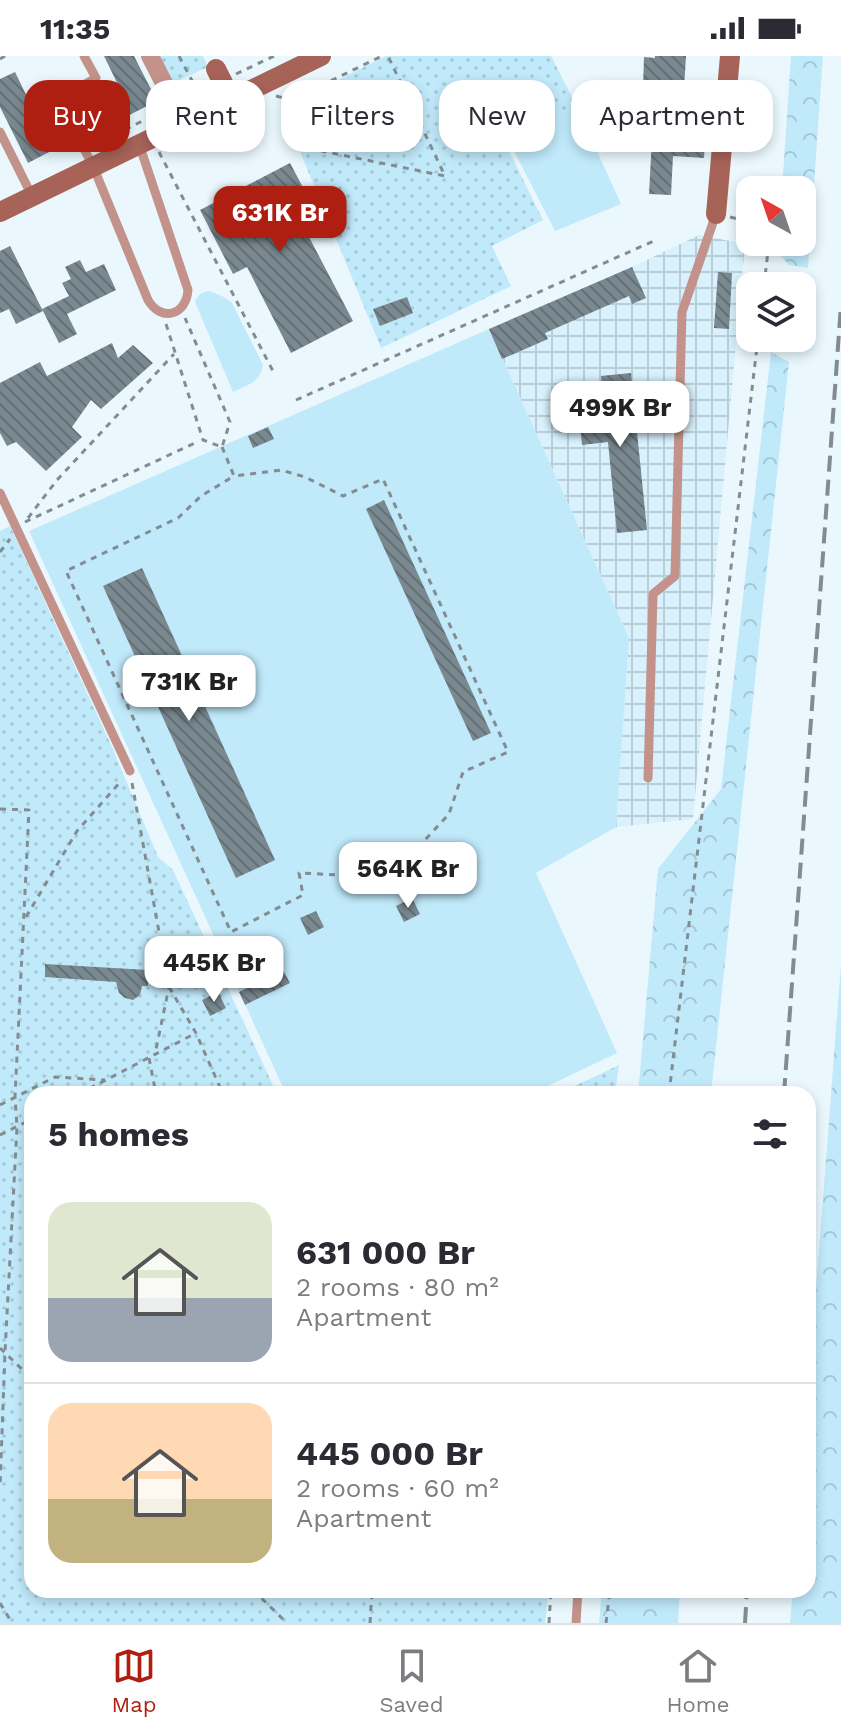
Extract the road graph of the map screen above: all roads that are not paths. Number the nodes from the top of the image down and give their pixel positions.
1 (84, 56) edge
2 (150, 56) edge
3 (321, 56) edge
4 (730, 56) edge
5 (219, 76) edge
6 (162, 80) edge
7 (0, 132) edge
8 (146, 137) edge
9 (139, 144) junction
10 (89, 158) junction
11 (32, 196) junction
12 (0, 212) edge
13 (716, 214) joint
14 (0, 493) edge
15 (130, 771) road end
16 (648, 778) dead end
17 (578, 1598) edge
18 (576, 1623) edge

1 - 10 lane
2 - 6 street
3 - 5 street
4 - 13 street
7 - 11 lane
8 - 9 street
9 - 10 street
9 - 10 lane
10 - 11 street
11 - 12 street
13 - 16 lane
14 - 15 lane
17 - 18 lane

